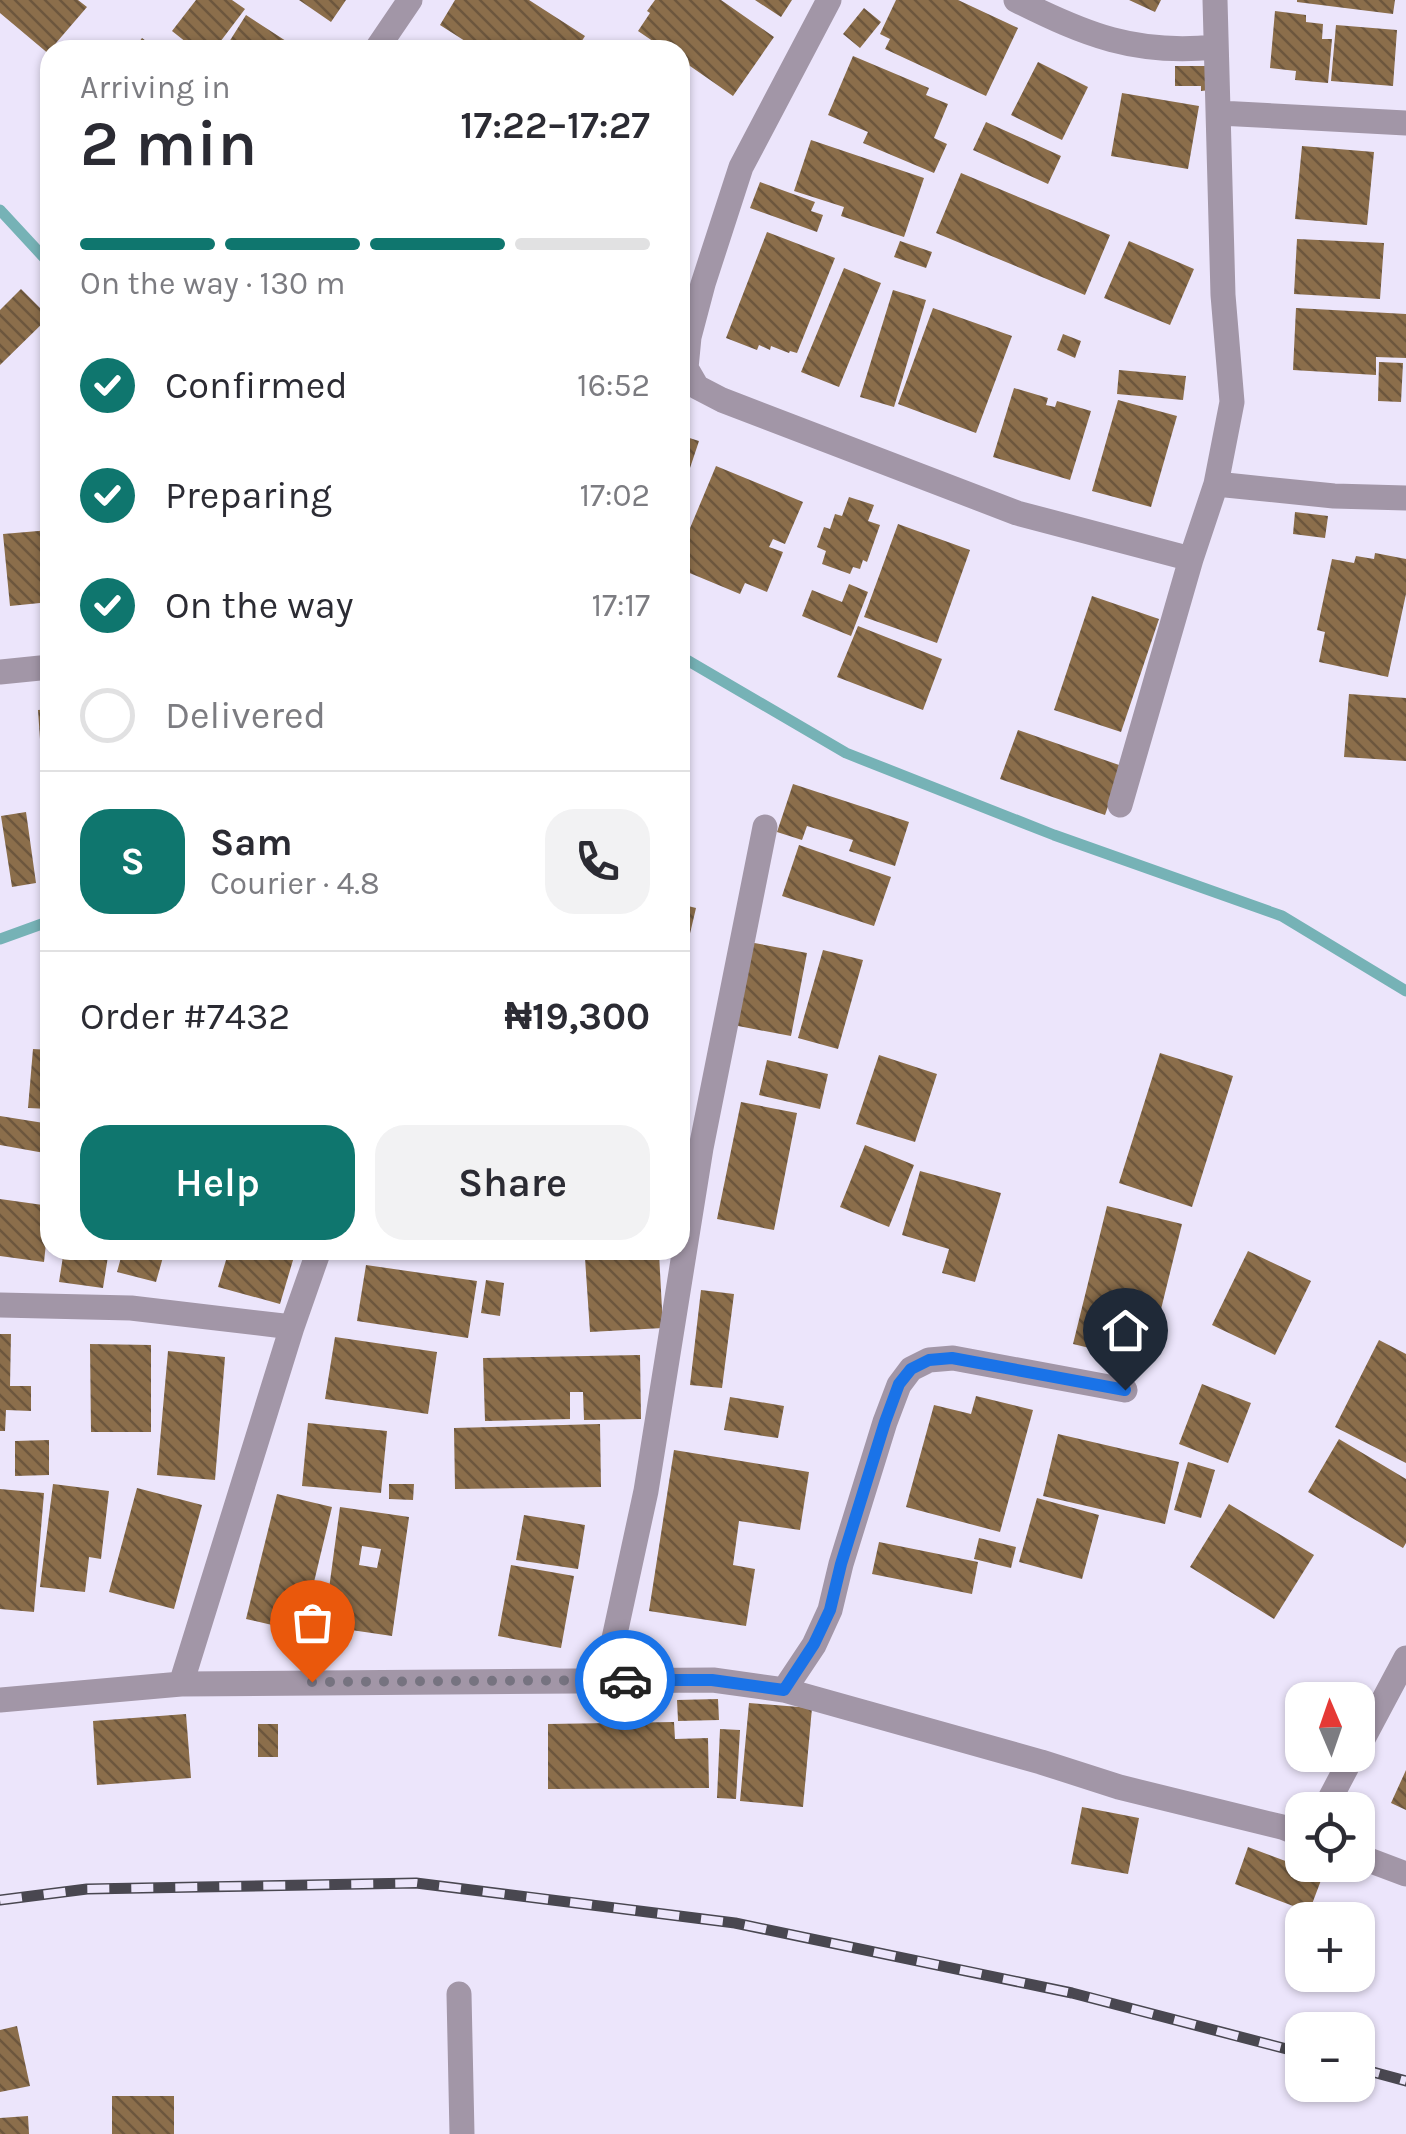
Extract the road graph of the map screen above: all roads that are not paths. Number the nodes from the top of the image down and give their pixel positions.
1 (410, 0) edge
2 (830, 0) edge
3 (1016, 0) edge
4 (1215, 0) edge
5 (383, 40) edge
6 (1215, 47) junction
7 (1219, 114) junction
8 (1406, 123) edge
9 (690, 334) edge
10 (690, 375) edge
11 (1216, 484) junction
12 (1406, 498) edge
13 (1191, 559) junction
14 (40, 668) edge
15 (0, 672) edge
16 (1120, 805) dead end
17 (765, 827) dead end
18 (690, 1217) edge
19 (316, 1260) edge
20 (683, 1260) edge
21 (0, 1306) edge
22 (292, 1327) junction
23 (1125, 1390) dead end
24 (1406, 1658) edge
25 (605, 1680) junction
26 (180, 1684) junction
27 (784, 1690) junction
28 (0, 1700) edge
29 (1375, 1716) edge
30 (1285, 1828) edge
31 (1375, 1862) edge
32 (1406, 1874) edge
33 (459, 1994) dead end
34 (462, 2134) edge

1 - 5 street
2 - 9 street
3 - 6 street
4 - 6 street
6 - 7 street
7 - 8 street
7 - 11 street
10 - 13 street
11 - 12 street
11 - 13 street
13 - 16 street
14 - 15 street
17 - 18 street
19 - 22 street
20 - 25 street
21 - 22 street
22 - 26 street
23 - 27 street
24 - 29 street
25 - 26 street
25 - 27 street
26 - 28 street
27 - 30 street
31 - 32 street
33 - 34 street

